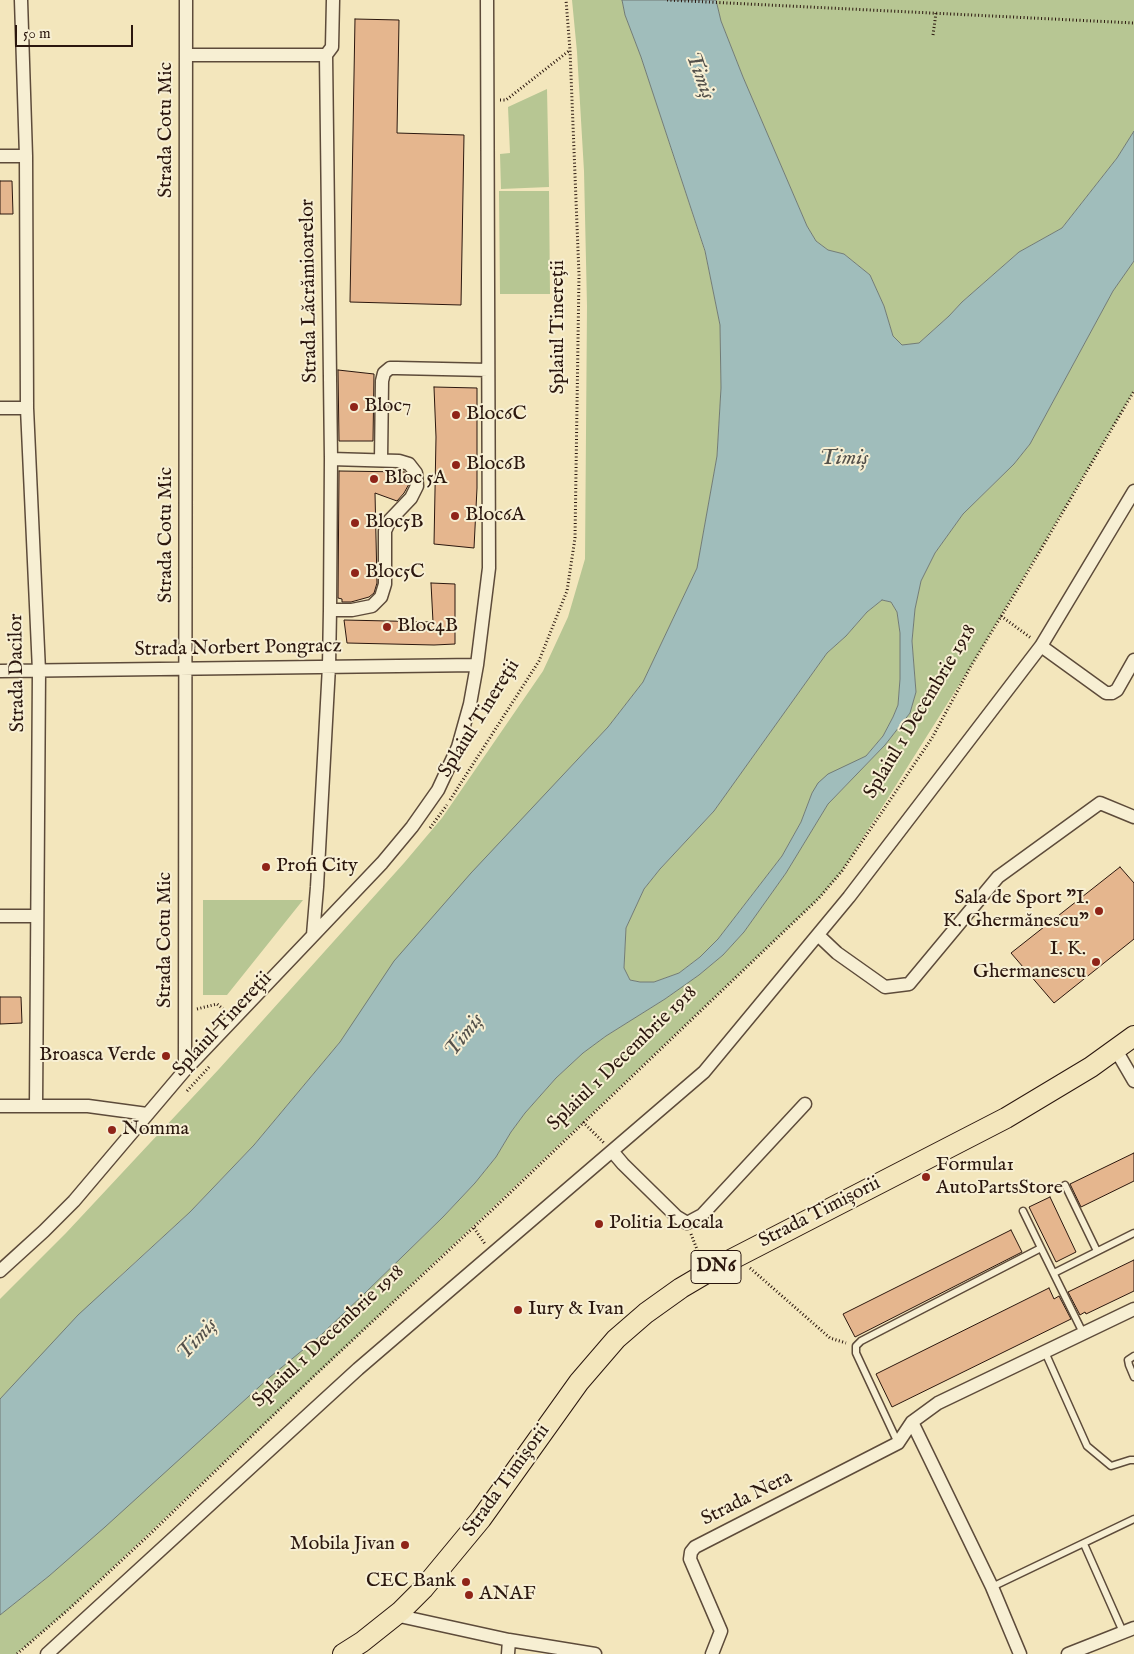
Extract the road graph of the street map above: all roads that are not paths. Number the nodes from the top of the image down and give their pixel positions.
1 (21, 0) edge
2 (186, 0) edge
3 (333, 0) edge
4 (487, 0) edge
5 (326, 55) junction
6 (186, 56) junction
7 (0, 156) edge
8 (26, 156) junction
9 (488, 370) junction
10 (0, 408) edge
11 (27, 408) junction
12 (330, 459) junction
13 (380, 460) junction
14 (1134, 491) edge
15 (330, 610) junction
16 (1040, 646) junction
17 (1134, 660) edge
18 (477, 664) junction
19 (329, 666) junction
20 (185, 668) junction
21 (39, 671) junction
22 (0, 672) edge
23 (1134, 817) edge
24 (0, 916) edge
25 (38, 916) junction
26 (313, 935) junction
27 (818, 935) junction
28 (1134, 1036) edge
29 (1116, 1050) junction
30 (185, 1070) junction
31 (1134, 1081) edge
32 (805, 1104) dead end
33 (0, 1106) edge
34 (36, 1106) junction
35 (147, 1114) junction
36 (612, 1151) junction
37 (1065, 1186) dead end
38 (1023, 1211) dead end
39 (1134, 1233) edge
40 (1041, 1248) junction
41 (1097, 1252) junction
42 (0, 1271) edge
43 (1054, 1273) junction
44 (1134, 1309) edge
45 (1083, 1333) junction
46 (1045, 1352) junction
47 (1134, 1356) edge
48 (1134, 1377) edge
49 (912, 1422) junction
50 (898, 1443) junction
51 (1134, 1460) edge
52 (1134, 1519) edge
53 (1084, 1544) junction
54 (992, 1587) junction
55 (395, 1616) junction
56 (1128, 1630) edge
57 (509, 1640) junction
58 (46, 1654) edge
59 (343, 1654) edge
60 (508, 1654) edge
61 (595, 1654) edge
62 (712, 1654) edge
63 (1020, 1654) edge
64 (1068, 1654) edge

1 - 8 street, Strada Dacilor
2 - 6 street, Strada Cotu Mic
3 - 5 street, Strada Lăcrămioarelor
4 - 9 street, Splaiul Tinereții
5 - 6 street
5 - 12 street, Strada Lăcrămioarelor
6 - 20 street, Strada Cotu Mic
7 - 8 street
8 - 11 street, Strada Dacilor
9 - 13 street
9 - 18 street, Splaiul Tinereții
10 - 11 street
11 - 21 street, Strada Dacilor
12 - 13 street
12 - 15 street, Strada Lăcrămioarelor
13 - 15 street
14 - 16 street
15 - 19 street, Strada Lăcrămioarelor
16 - 17 street
16 - 27 street
18 - 19 street, Strada Norbert Pongracz
18 - 26 street, Splaiul Tinereții
19 - 20 street, Strada Norbert Pongracz
19 - 26 street, Strada Lăcrămioarelor
20 - 21 street, Strada Norbert Pongracz
20 - 30 street, Strada Cotu Mic
21 - 22 street, Strada Norbert Pongracz
21 - 25 street, Strada Dacilor
23 - 27 street
24 - 25 street
25 - 34 street, Strada Dacilor
26 - 30 street, Splaiul Tinereții
27 - 36 street
28 - 29 main road, Strada Timișorii / DN6
29 - 31 street
29 - 55 main road, Strada Timișorii / DN6
30 - 35 street, Splaiul Tinereții
32 - 36 street
33 - 34 street
34 - 35 street
35 - 42 street, Splaiul Tinereții
36 - 58 street
37 - 41 lane
38 - 40 lane
39 - 41 lane
40 - 43 lane
40 - 50 lane
41 - 43 lane
43 - 45 lane
44 - 45 street, Strada Nera
45 - 46 street, Strada Nera
46 - 49 street, Strada Nera
46 - 51 lane
47 - 48 lane
49 - 50 street, Strada Nera
49 - 54 street
50 - 62 street, Strada Nera
52 - 53 lane
53 - 54 lane
53 - 56 lane
54 - 63 street
55 - 57 street
55 - 59 main road, Strada Timișorii / DN6
56 - 64 street
57 - 60 street
57 - 61 street

